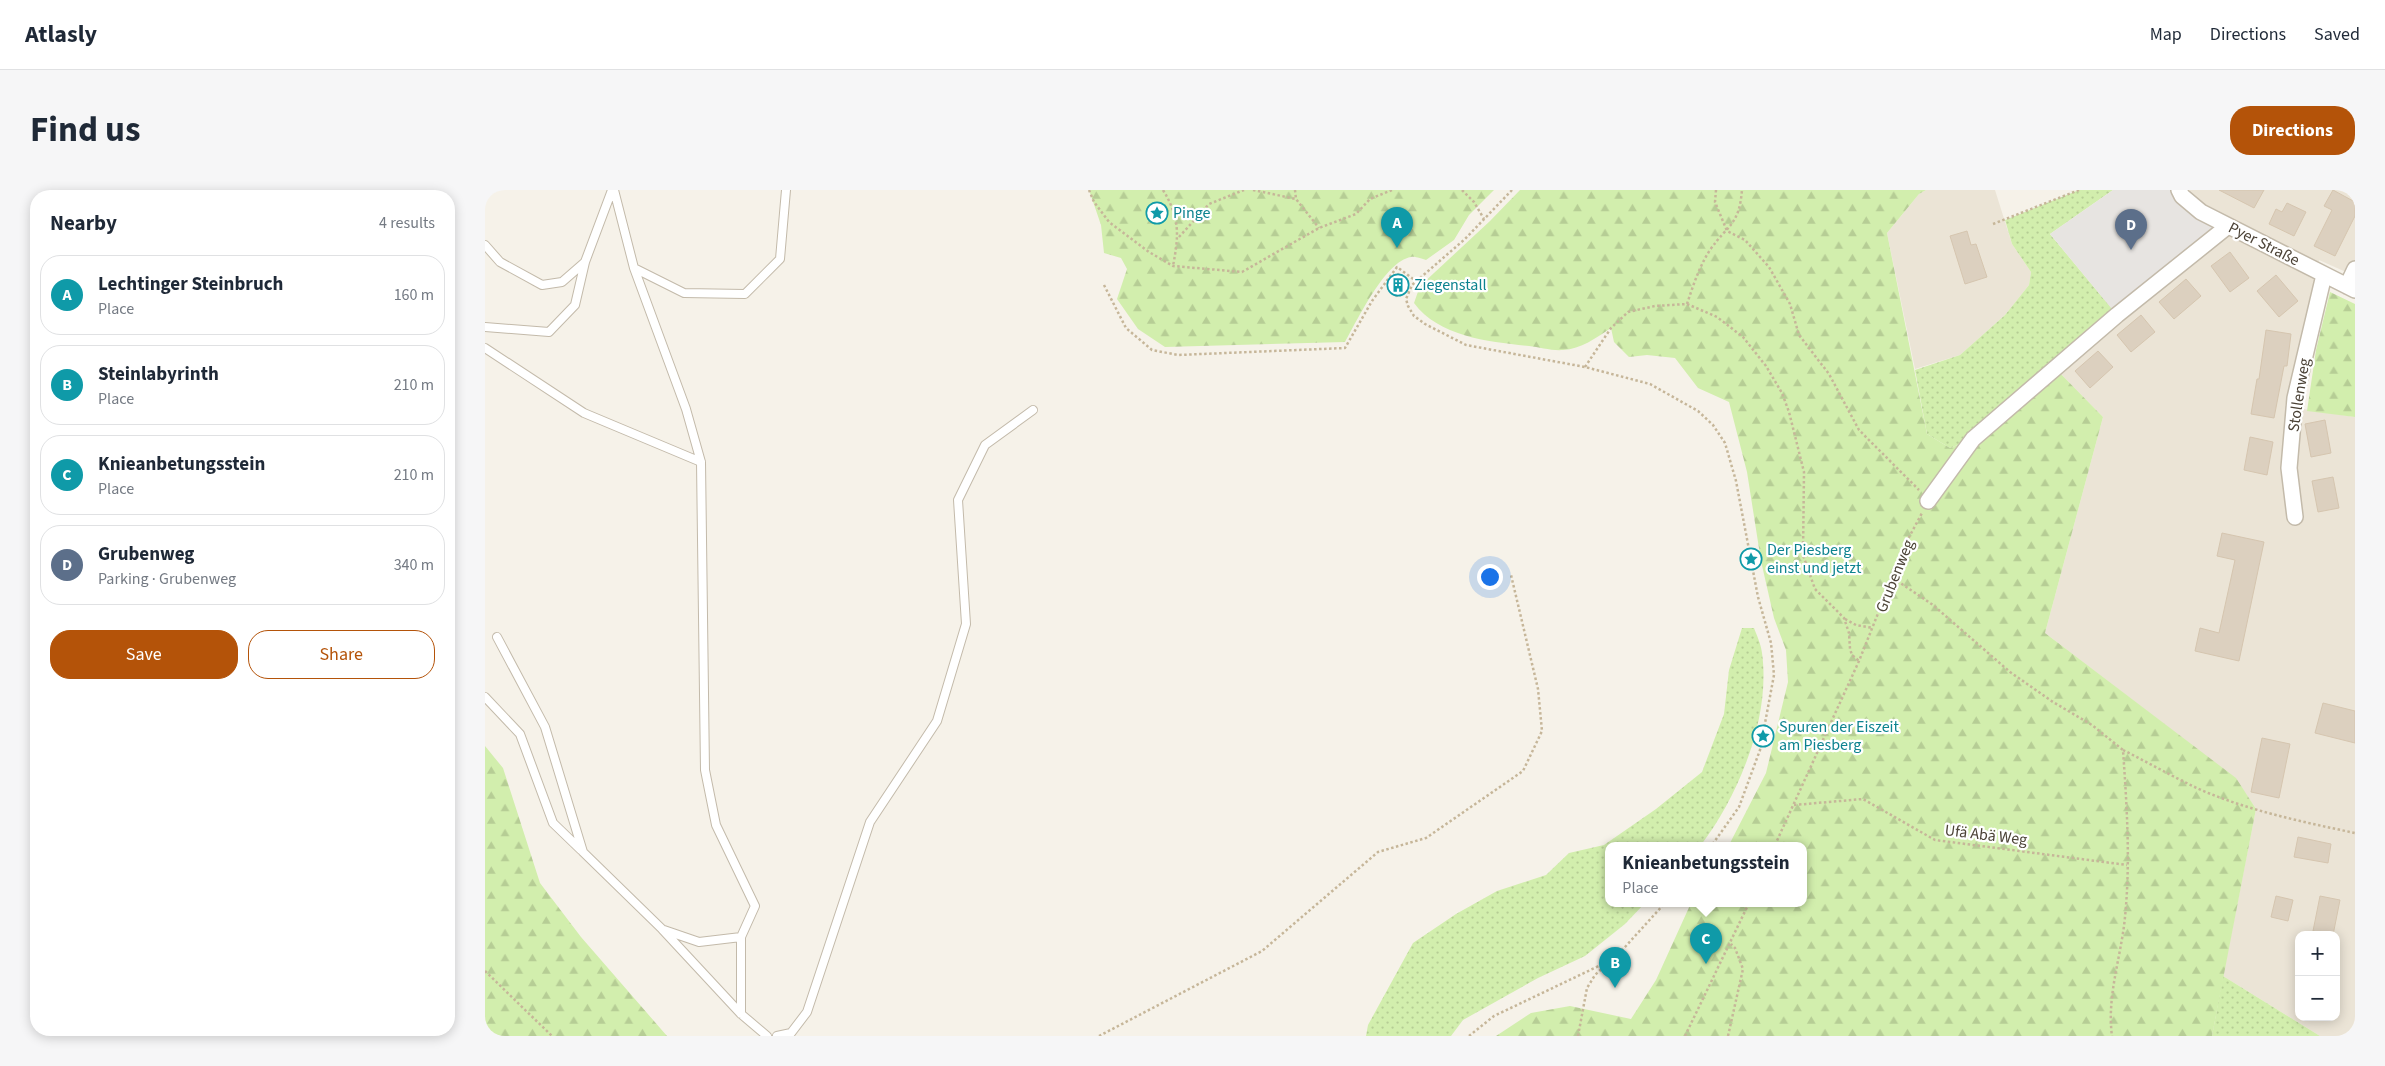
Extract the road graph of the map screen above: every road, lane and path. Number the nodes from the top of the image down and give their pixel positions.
1 (613, 190) edge
2 (786, 190) edge
3 (1089, 190) edge
4 (1163, 190) edge
5 (1244, 190) edge
6 (1253, 190) edge
7 (1295, 190) edge
8 (1392, 190) edge
9 (1462, 190) edge
10 (1512, 190) edge
11 (1716, 190) edge
12 (1742, 190) edge
13 (2079, 190) edge
14 (2179, 190) edge
15 (1296, 199) junction
16 (1484, 219) junction
17 (1993, 224) dead end
18 (2227, 226) junction
19 (1319, 228) junction
20 (1727, 231) junction
21 (1179, 237) junction
22 (485, 244) edge
23 (585, 262) junction
24 (1173, 266) junction
25 (634, 268) junction
26 (2355, 269) edge
27 (2324, 275) junction
28 (1416, 281) junction
29 (1103, 285) dead end
30 (2351, 288) edge
31 (1687, 304) junction
32 (485, 327) edge
33 (485, 348) edge
34 (1585, 367) junction
35 (1033, 410) dead end
36 (701, 462) junction
37 (1929, 501) junction
38 (2295, 517) dead end
39 (1511, 575) dead end
40 (1893, 578) junction
41 (1844, 618) junction
42 (1873, 628) junction
43 (497, 637) dead end
44 (1859, 661) junction
45 (485, 697) edge
46 (2123, 750) junction
47 (1794, 804) junction
48 (2355, 833) edge
49 (1714, 842) edge
50 (1776, 842) edge
51 (583, 852) junction
52 (2127, 864) junction
53 (1661, 907) edge
54 (1747, 907) edge
55 (662, 929) junction
56 (741, 937) junction
57 (1731, 944) junction
58 (1609, 962) junction
59 (485, 971) edge
60 (741, 1014) junction
61 (552, 1036) edge
62 (767, 1036) edge
63 (777, 1036) edge
64 (1099, 1036) edge
65 (1469, 1036) edge
66 (1577, 1036) edge
67 (1685, 1036) edge
68 (1728, 1036) edge
69 (2112, 1036) edge

1 - 23 lane
1 - 25 lane
2 - 25 lane
3 - 24 path
4 - 21 path
5 - 21 path
6 - 15 path
7 - 15 path
8 - 19 path
9 - 16 path
10 - 16 path
11 - 20 path
12 - 20 path
13 - 17 path
14 - 18 street, Pyer Straße
15 - 19 path
16 - 28 path
18 - 27 street, Pyer Straße
18 - 37 street
19 - 24 path
20 - 31 path
20 - 37 path
21 - 24 path
22 - 23 lane
23 - 32 lane
25 - 36 lane
26 - 30 street
27 - 30 street, Pyer Straße
27 - 38 street, Stollenweg
28 - 29 path
28 - 34 path
31 - 34 path
31 - 41 path
33 - 36 lane
34 - 49 path
35 - 63 lane
36 - 56 lane
37 - 40 path, Grubenweg
39 - 64 path
40 - 42 path, Grubenweg
40 - 46 path
41 - 42 path
41 - 44 path
42 - 44 path, Grubenweg
43 - 51 lane
44 - 47 path, Grubenweg
45 - 51 lane
46 - 48 path
46 - 52 path
47 - 50 path, Grubenweg
47 - 52 path, Ufä Abä Weg
51 - 55 lane
52 - 69 path
53 - 58 path
54 - 57 path
55 - 56 lane
55 - 60 lane
56 - 60 lane
57 - 67 path
57 - 68 path
58 - 65 path
58 - 66 path
59 - 61 path
60 - 62 lane

